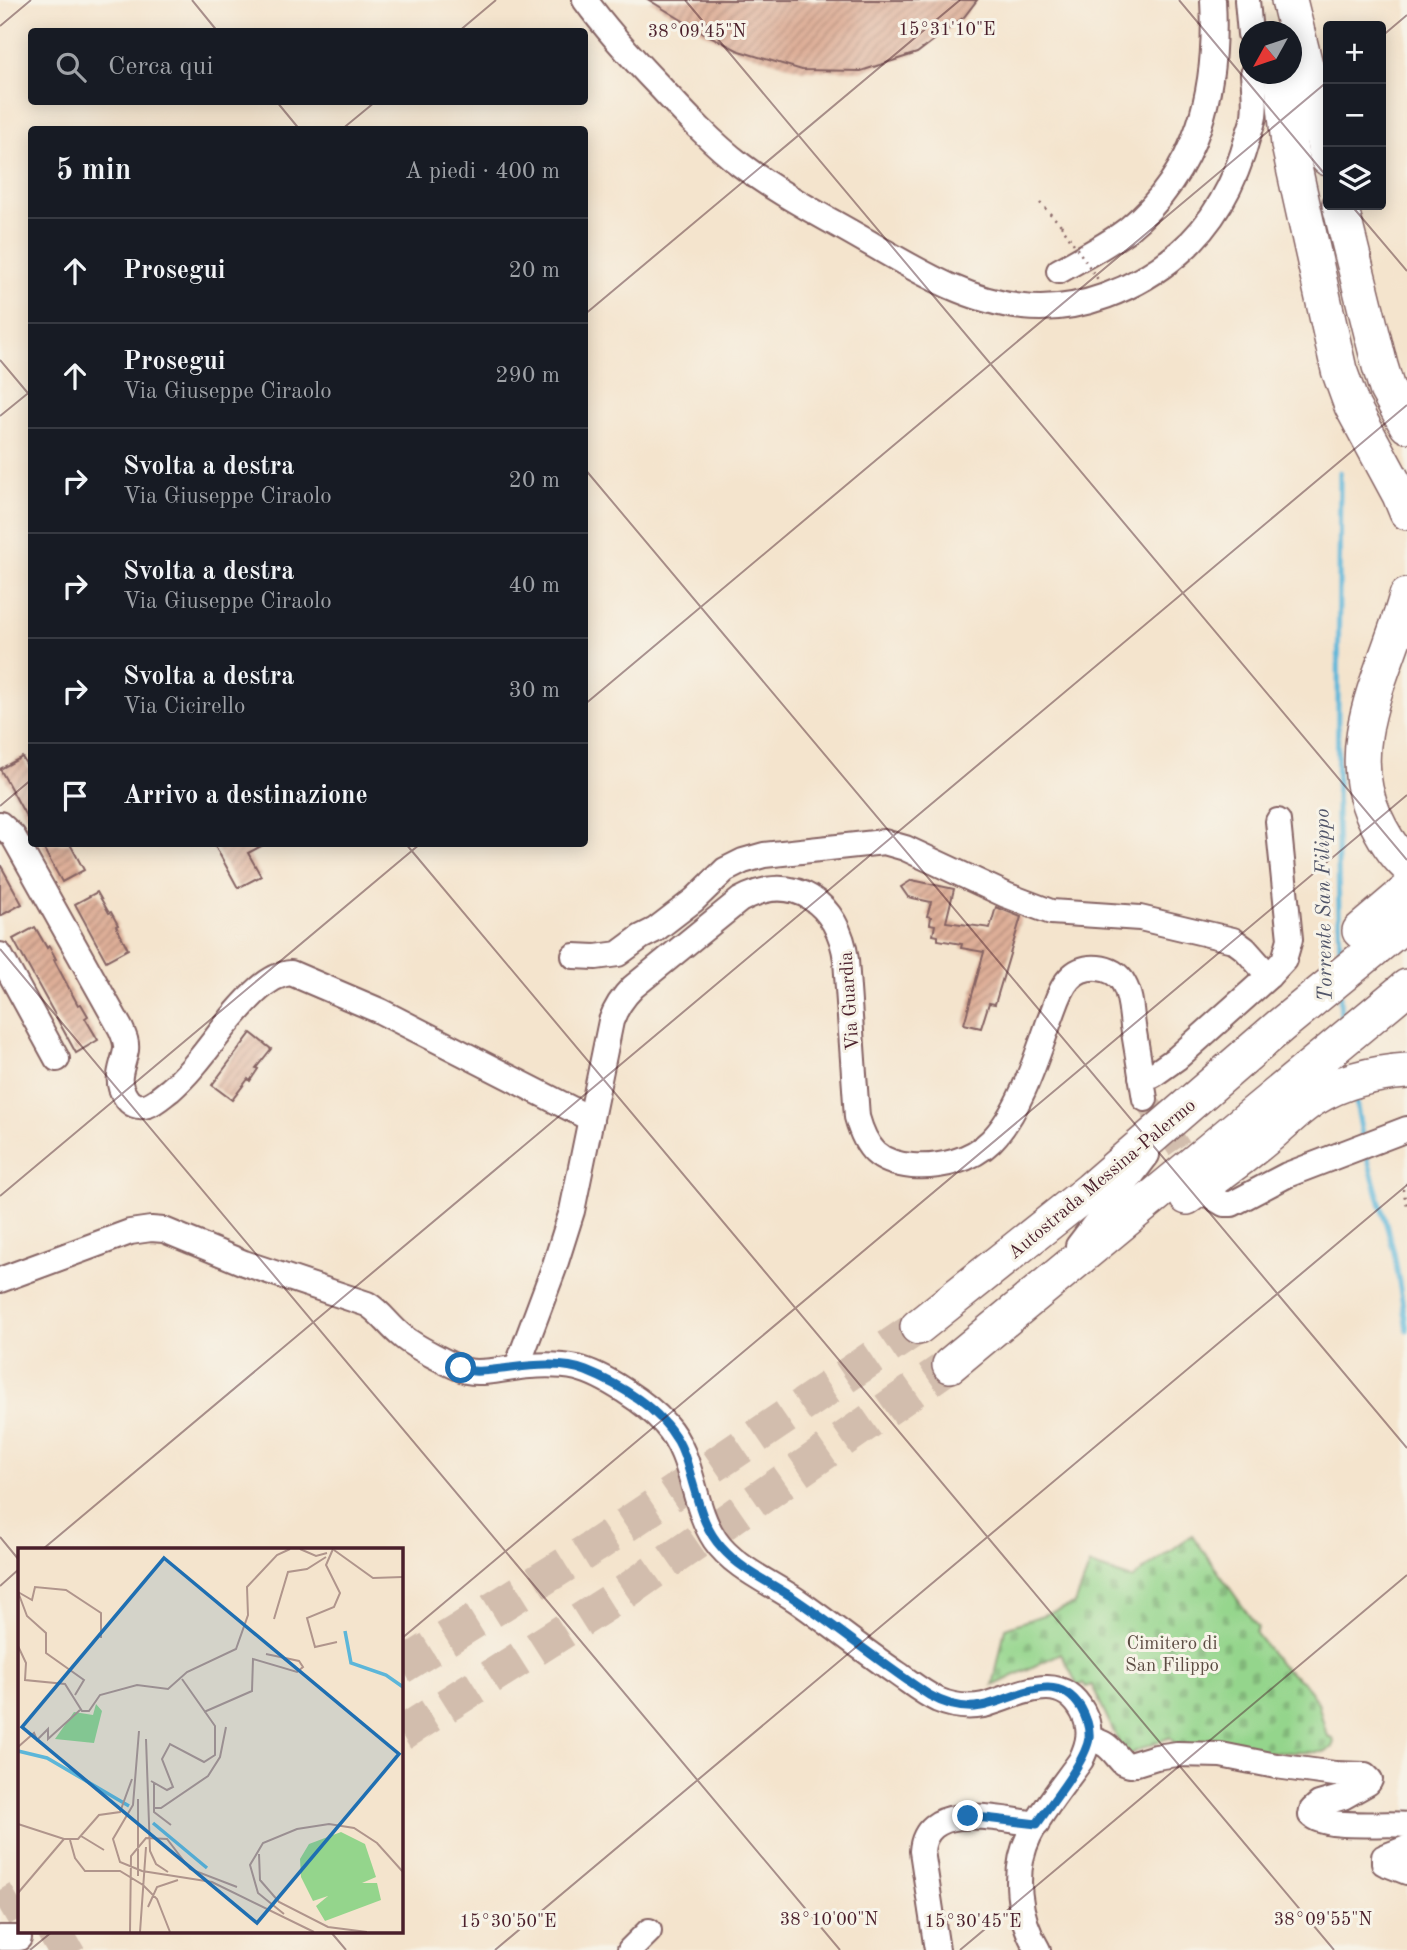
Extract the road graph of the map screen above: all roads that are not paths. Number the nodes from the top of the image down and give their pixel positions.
1 (585, 0) edge
2 (1213, 0) edge
3 (1247, 0) edge
4 (1270, 0) edge
5 (1291, 0) edge
6 (1249, 21) edge
7 (1275, 21) edge
8 (1253, 84) edge
9 (1283, 84) edge
10 (1291, 84) edge
11 (1323, 89) edge
12 (1325, 147) edge
13 (1341, 210) edge
14 (1360, 210) edge
15 (1059, 271) dead end
16 (1407, 374) edge
17 (1407, 425) edge
18 (1407, 458) edge
19 (1407, 512) edge
20 (1407, 596) edge
21 (1278, 821) dead end
22 (0, 824) edge
23 (1407, 865) edge
24 (1407, 891) edge
25 (1407, 922) edge
26 (618, 954) junction
27 (0, 955) edge
28 (574, 956) dead end
29 (1407, 986) edge
30 (625, 995) junction
31 (1275, 1002) junction
32 (57, 1059) dead end
33 (1407, 1072) edge
34 (1301, 1091) junction
35 (1178, 1114) junction
36 (591, 1119) junction
37 (1404, 1129) edge
38 (1207, 1153) junction
39 (1214, 1198) dead end
40 (1114, 1199) junction
41 (1021, 1246) junction
42 (0, 1280) edge
43 (1050, 1283) junction
44 (958, 1295) junction
45 (918, 1327) tunnel mouth
46 (517, 1367) junction
47 (1089, 1739) junction
48 (1037, 1824) junction
49 (1407, 1825) edge
50 (1407, 1848) edge
51 (1407, 1872) edge
52 (649, 1931) dead end
53 (630, 1950) edge
54 (937, 1950) edge
55 (1038, 1950) edge

1 - 8 street
2 - 15 street
3 - 6 street
4 - 7 highway
5 - 11 highway
5 - 12 highway
9 - 19 highway
10 - 18 highway
13 - 17 highway
14 - 16 highway
20 - 23 highway
21 - 31 street
22 - 36 street
24 - 31 highway
25 - 31 highway
26 - 28 street
26 - 30 street
26 - 31 street
27 - 32 street
29 - 34 highway
30 - 31 street, Via Guardia
30 - 36 street, Via Guardia
31 - 35 highway, Autostrada Messina-Palermo
31 - 44 highway
33 - 34 highway
34 - 38 highway
34 - 43 highway
35 - 40 street
35 - 41 highway, Autostrada Messina-Palermo
36 - 46 street, Via Guardia
37 - 39 street
38 - 40 street
38 - 43 highway
40 - 41 street
40 - 43 street
41 - 44 highway, Autostrada Messina-Palermo
42 - 46 street
44 - 45 highway, Autostrada Messina-Palermo
46 - 47 street
47 - 48 street
47 - 49 street
48 - 54 street
48 - 55 street
50 - 51 street
52 - 53 street

